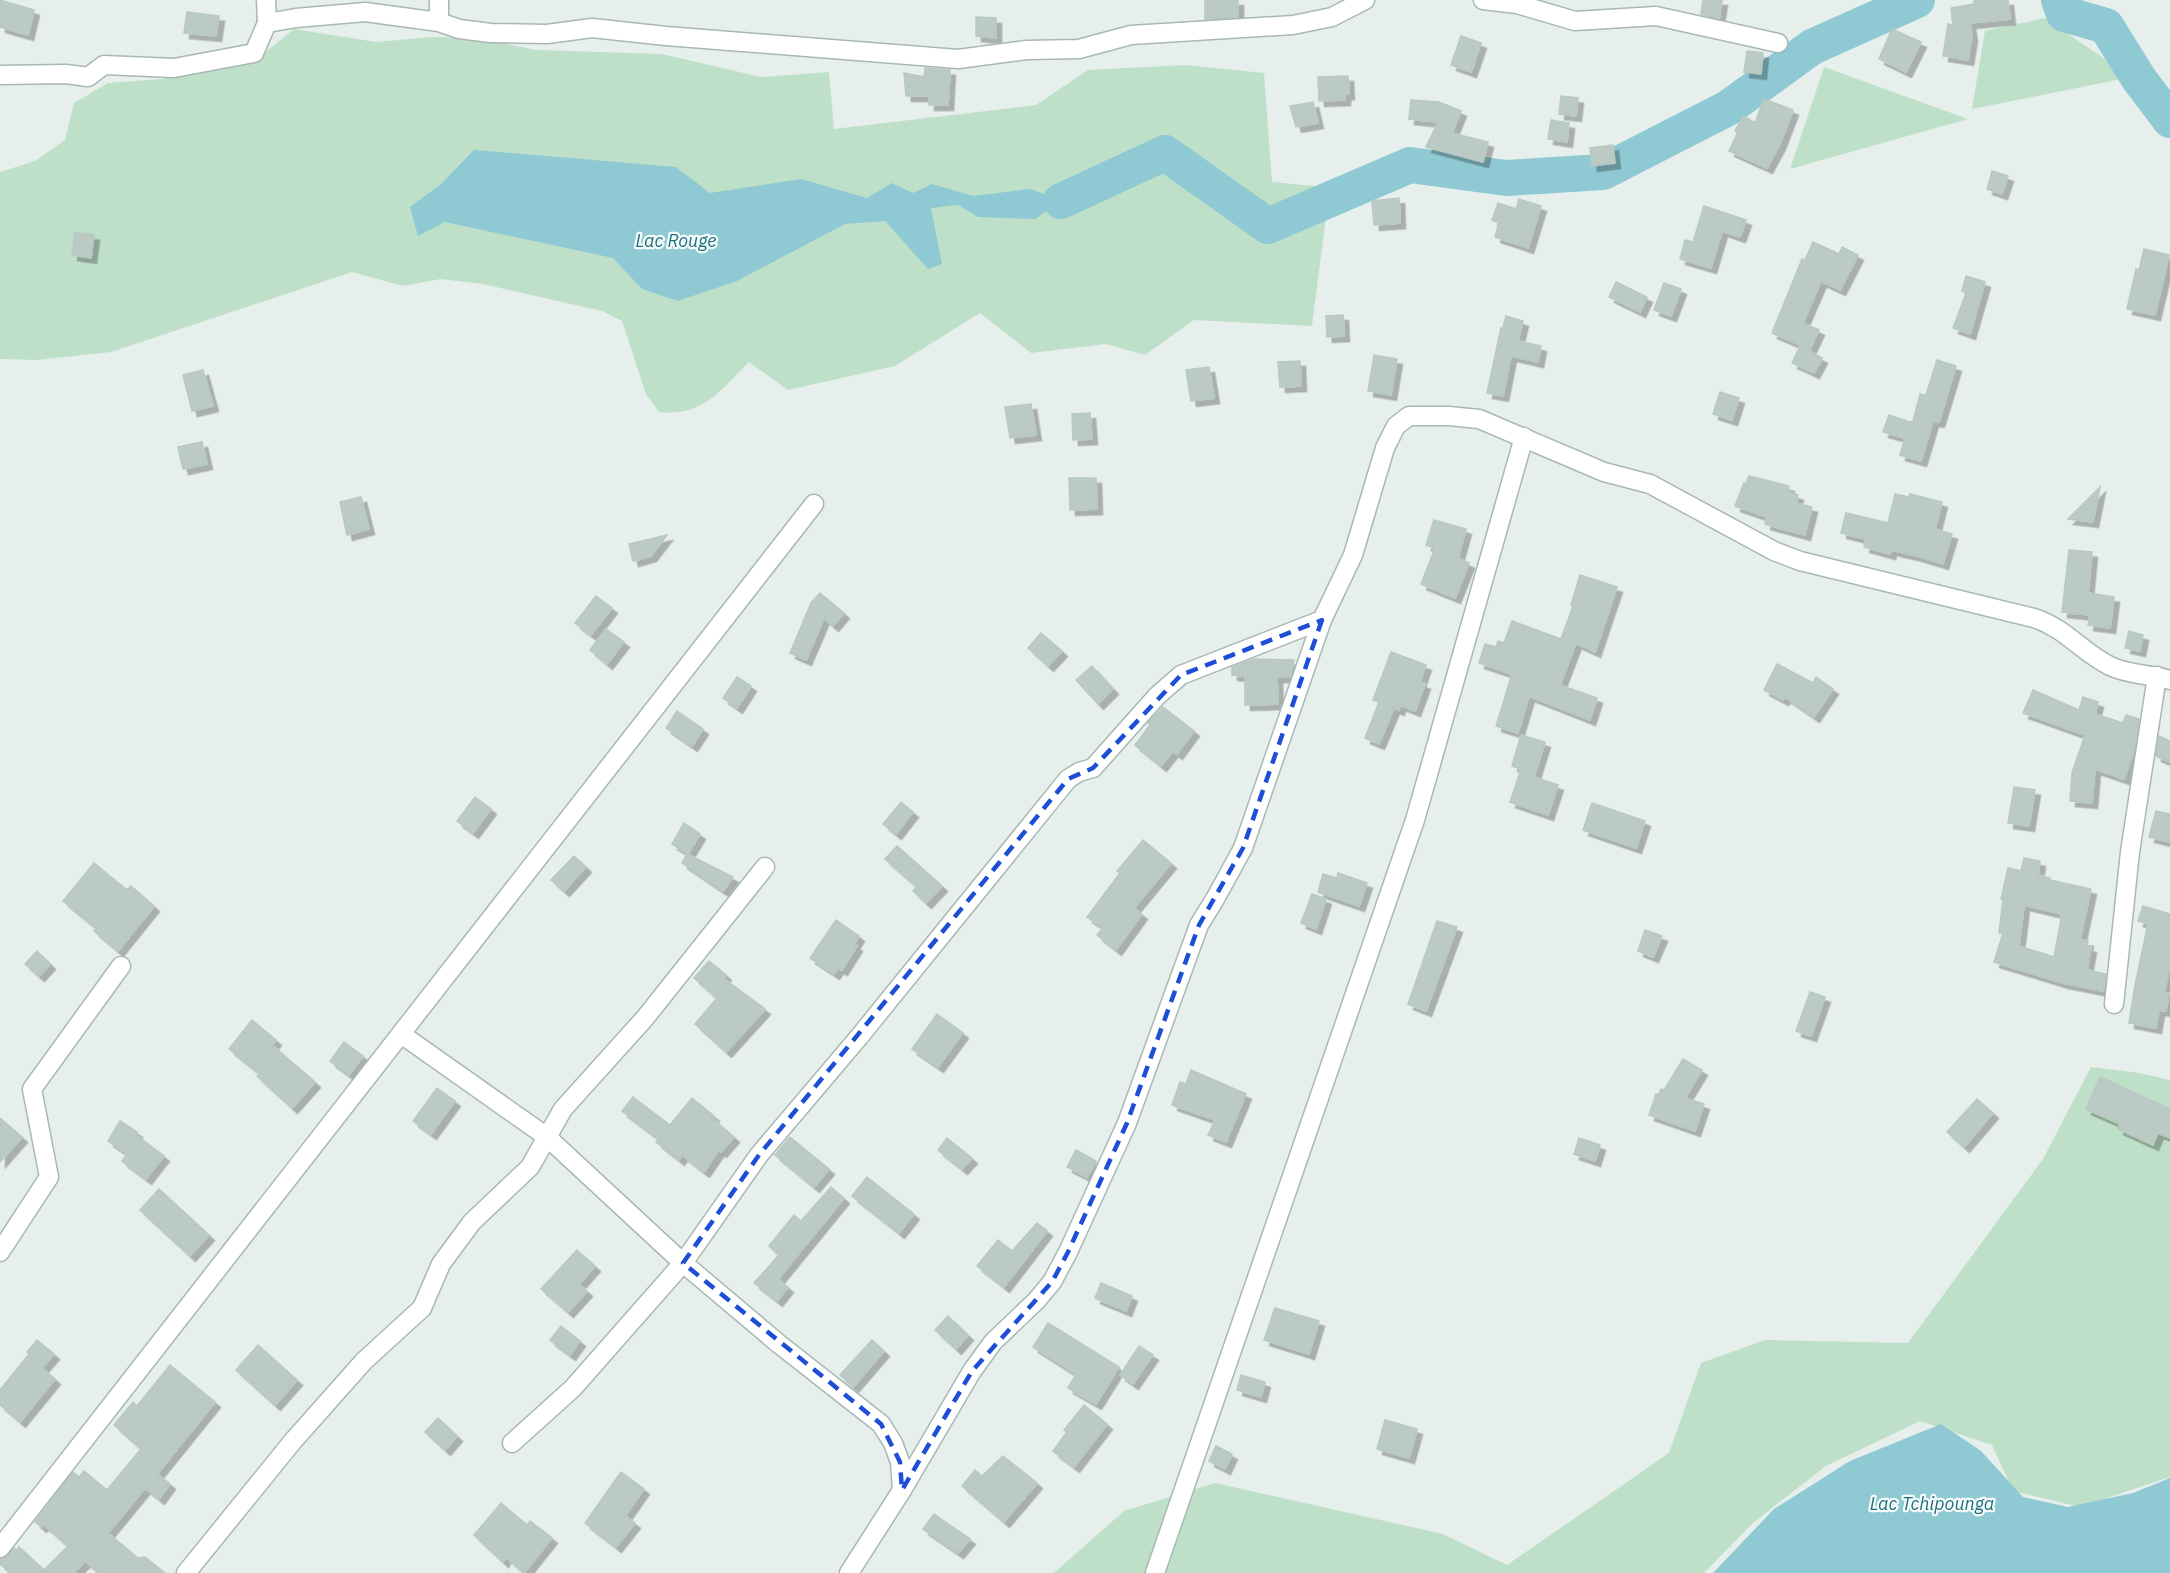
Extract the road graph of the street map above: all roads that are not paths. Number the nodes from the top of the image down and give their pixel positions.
1 (266, 0) edge
2 (348, 0) edge
3 (439, 0) edge
4 (1365, 0) edge
5 (1484, 0) edge
6 (365, 12) junction
7 (439, 22) junction
8 (267, 23) junction
9 (1778, 43) dead end
10 (0, 75) edge
11 (1524, 437) junction
12 (814, 504) dead end
13 (1322, 620) junction
14 (2164, 678) edge
15 (765, 867) dead end
16 (121, 966) dead end
17 (2114, 1004) dead end
18 (401, 1034) junction
19 (547, 1137) junction
20 (0, 1252) edge
21 (683, 1263) junction
22 (512, 1443) dead end
23 (902, 1490) junction
24 (0, 1548) edge
25 (186, 1573) edge
26 (849, 1573) edge
27 (1155, 1573) edge

1 - 8 street
2 - 6 street
3 - 7 street
4 - 7 street
5 - 9 street
6 - 7 street
6 - 8 street
8 - 10 street
11 - 13 street
11 - 14 street
11 - 27 street
12 - 18 street
13 - 21 street
13 - 23 street
14 - 17 street
15 - 19 street
16 - 20 street
18 - 19 street
18 - 24 street
19 - 21 street
19 - 25 street
21 - 22 street
21 - 23 street
23 - 26 street

